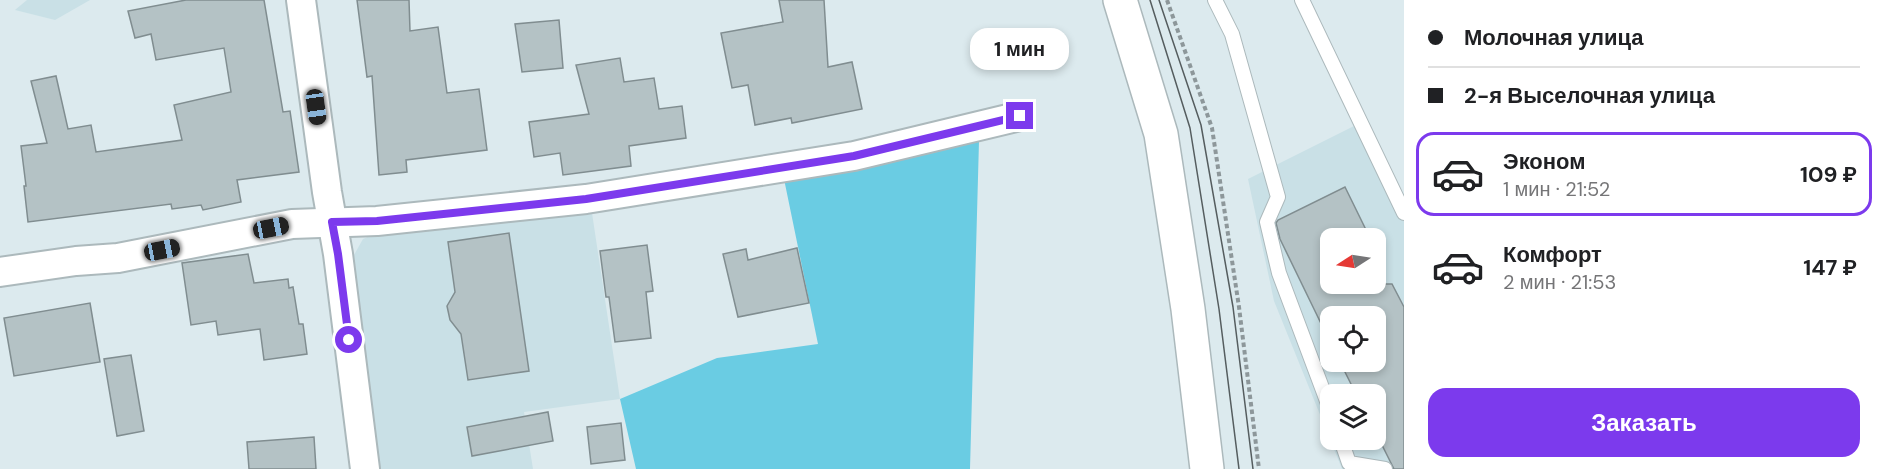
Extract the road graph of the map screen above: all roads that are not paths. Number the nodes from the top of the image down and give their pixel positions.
1 (301, 0) edge
2 (1120, 0) edge
3 (1215, 0) edge
4 (1302, 0) edge
5 (1020, 116) dead end
6 (1404, 213) edge
7 (332, 222) junction
8 (0, 272) edge
9 (1321, 384) edge
10 (1344, 450) edge
11 (365, 469) edge
12 (1207, 469) edge
13 (1385, 469) edge

1 - 7 street
2 - 12 street
3 - 9 lane
4 - 6 lane
5 - 7 street
7 - 8 street
7 - 11 street
10 - 13 lane

